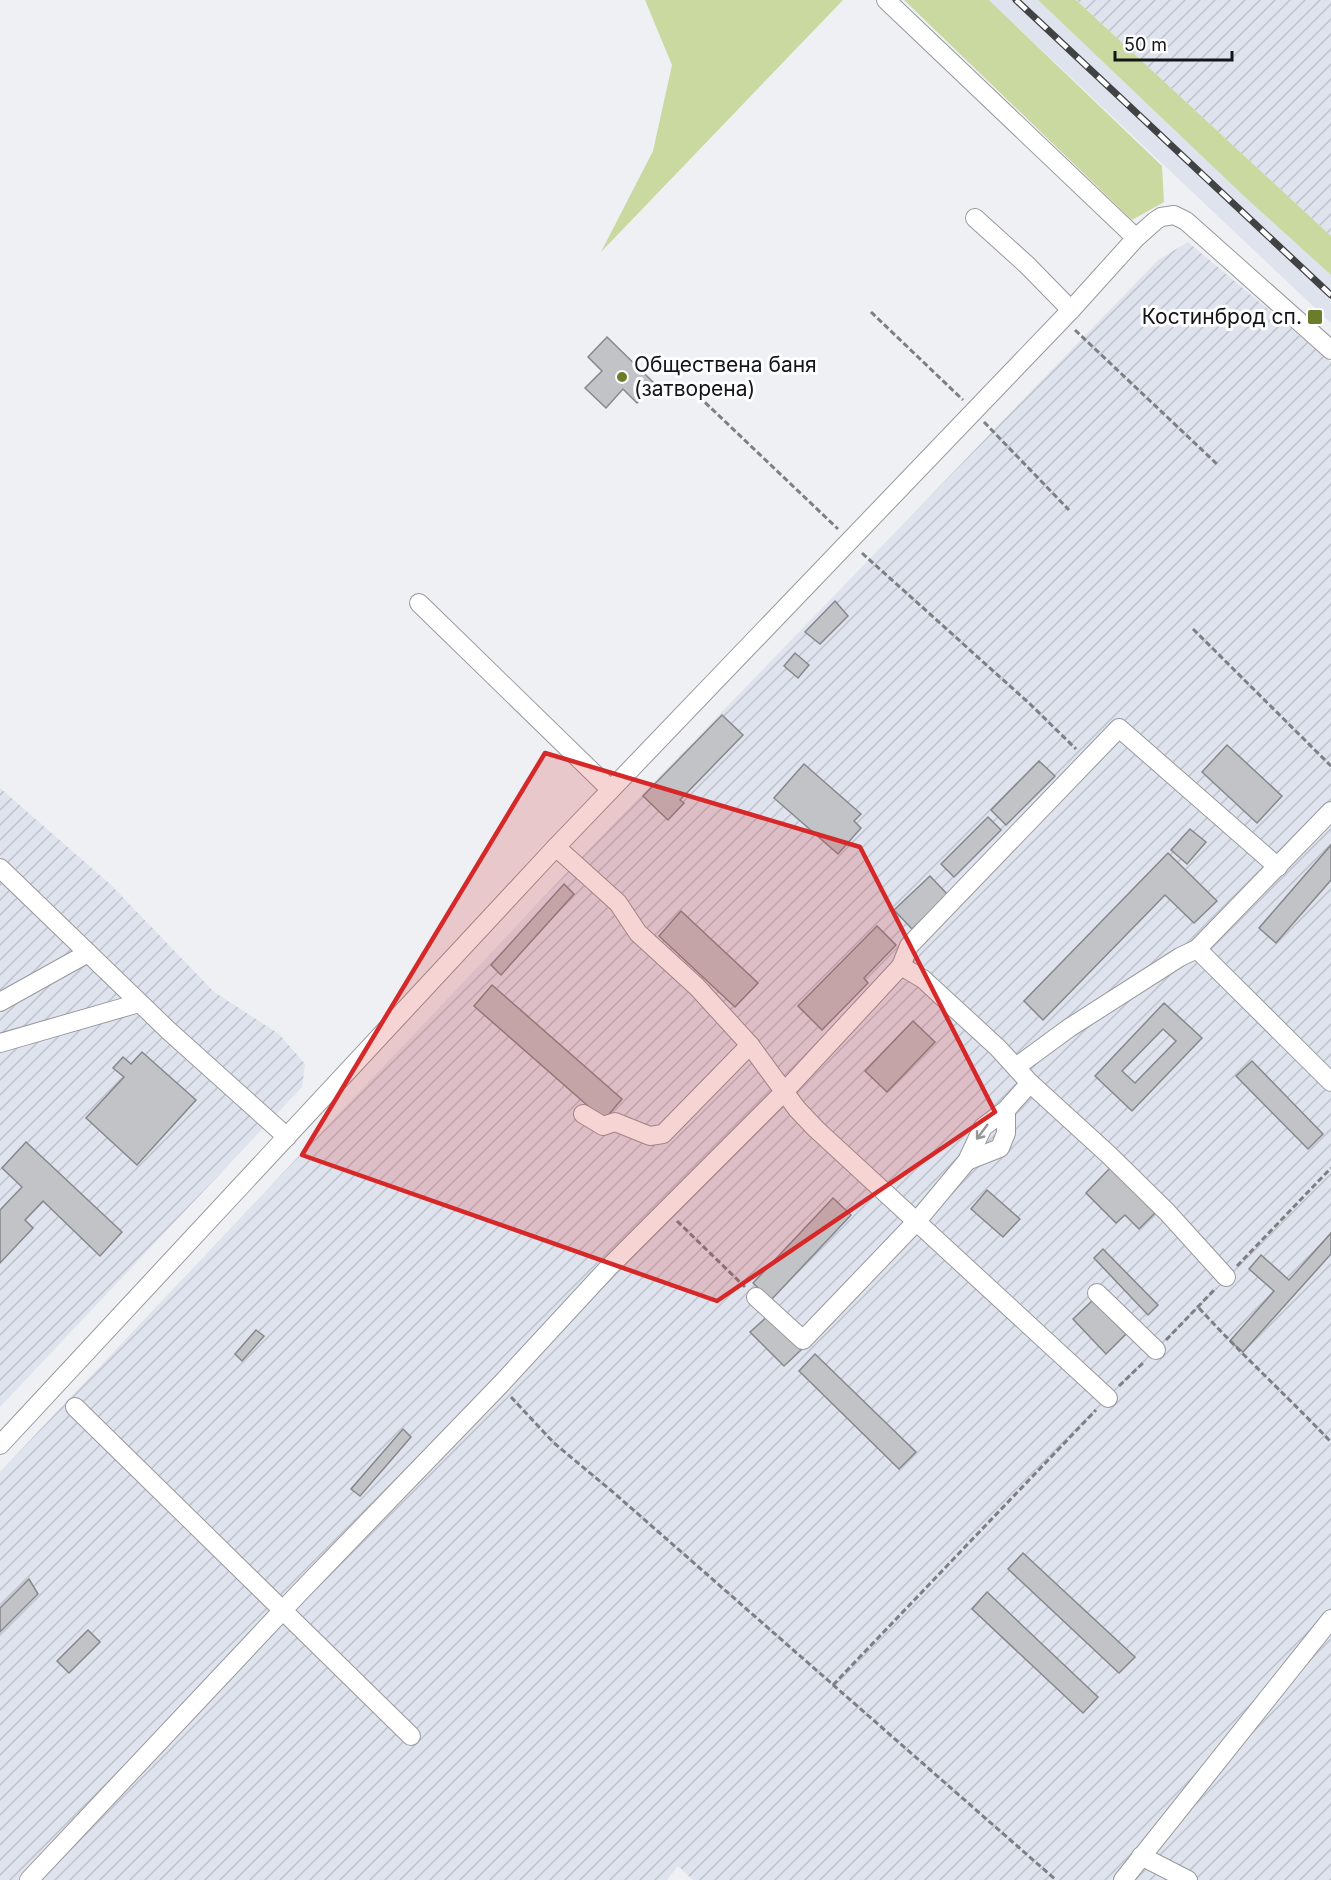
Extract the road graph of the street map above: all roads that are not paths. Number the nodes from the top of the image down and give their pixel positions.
1 (886, 0) edge
2 (975, 218) dead end
3 (1136, 238) junction
4 (1067, 314) junction
5 (1331, 350) edge
6 (419, 603) dead end
7 (610, 789) junction
8 (1331, 811) edge
9 (556, 847) junction
10 (1278, 867) junction
11 (0, 868) edge
12 (1197, 949) junction
13 (88, 952) junction
14 (901, 966) junction
15 (0, 1002) edge
16 (139, 1003) junction
17 (0, 1043) edge
18 (750, 1045) junction
19 (1016, 1067) junction
20 (1331, 1082) edge
21 (1030, 1083) junction
22 (785, 1090) junction
23 (1006, 1110) junction
24 (583, 1114) dead end
25 (287, 1137) junction
26 (967, 1161) junction
27 (917, 1221) junction
28 (1226, 1277) road end
29 (1097, 1293) dead end
30 (756, 1298) road end
31 (1156, 1350) road end
32 (1108, 1398) road end
33 (75, 1407) dead end
34 (0, 1445) edge
35 (283, 1611) junction
36 (1331, 1619) edge
37 (411, 1736) dead end
38 (1141, 1856) junction
39 (30, 1880) edge
40 (1123, 1880) edge
41 (1188, 1880) edge

1 - 3 street
2 - 4 street
3 - 4 street
3 - 5 street
4 - 7 street
6 - 7 street
7 - 9 street
8 - 10 street
9 - 18 street
9 - 25 street
10 - 12 street
10 - 14 street
11 - 13 street
12 - 19 street
12 - 20 street
13 - 15 street
13 - 16 street
14 - 19 street
14 - 22 street
16 - 17 street
16 - 25 street
18 - 22 street
18 - 24 street
19 - 21 street
21 - 23 street
21 - 28 street
22 - 27 street
22 - 35 street
23 -> 26 street
23 - 26 street
25 - 34 street
26 - 27 street
27 - 30 street
27 - 32 street
29 - 31 street
33 - 35 street
35 - 37 street
35 - 39 street
36 - 38 street
38 - 40 street
38 - 41 street

